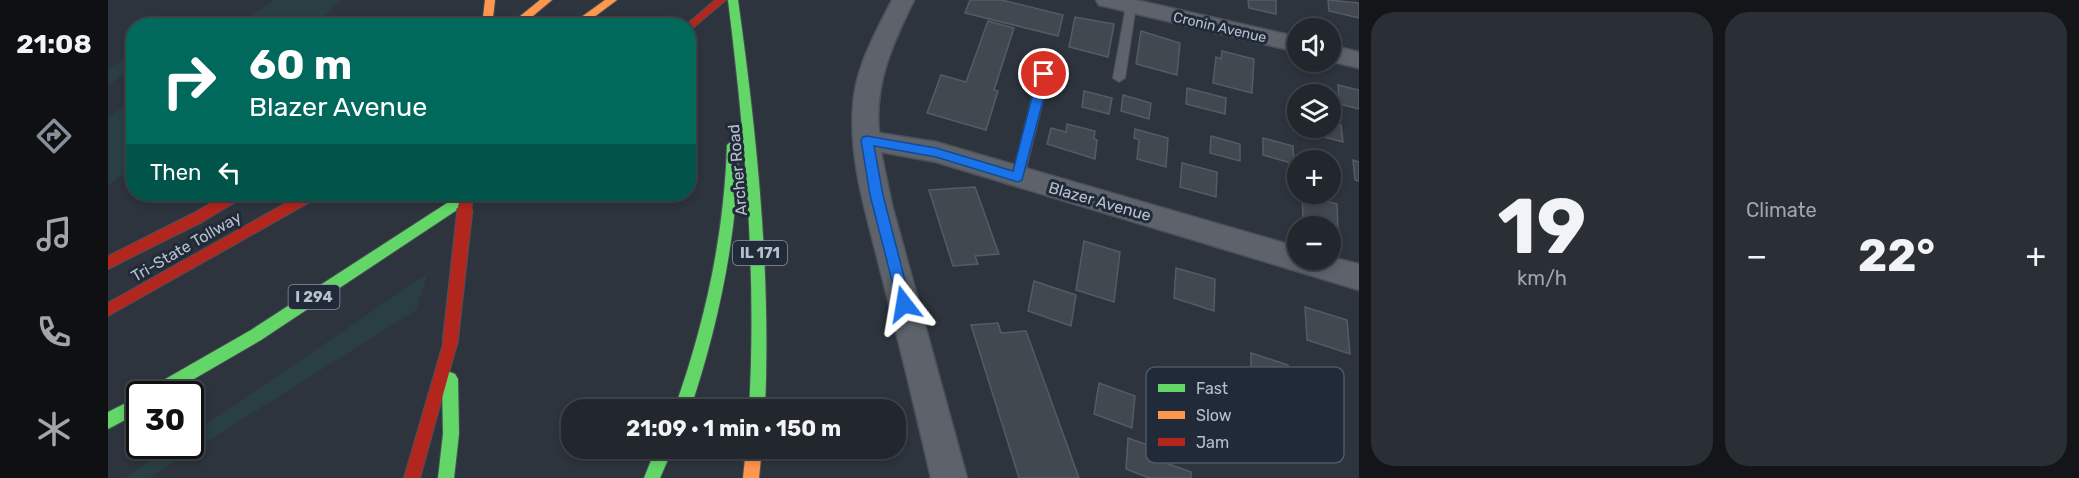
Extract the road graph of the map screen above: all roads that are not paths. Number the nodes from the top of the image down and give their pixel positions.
1 (490, 0) edge
2 (547, 0) edge
3 (612, 0) edge
4 (721, 0) edge
5 (734, 0) edge
6 (903, 0) edge
7 (1107, 0) edge
8 (1131, 6) junction
9 (488, 18) edge
10 (523, 18) edge
11 (586, 18) edge
12 (696, 22) edge
13 (1287, 42) edge
14 (738, 44) junction
15 (1341, 56) edge
16 (1359, 60) edge
17 (1044, 74) dead end
18 (1119, 78) dead end
19 (732, 103) dead end
20 (733, 128) dead end
21 (867, 140) junction
22 (1018, 177) junction
23 (225, 201) edge
24 (300, 201) edge
25 (458, 201) edge
26 (468, 201) edge
27 (1287, 256) edge
28 (108, 263) edge
29 (1335, 270) edge
30 (1359, 277) edge
31 (108, 310) edge
32 (450, 344) junction
33 (176, 381) edge
34 (686, 399) edge
35 (758, 399) edge
36 (126, 411) edge
37 (108, 421) edge
38 (660, 459) edge
39 (753, 459) edge
40 (412, 478) edge
41 (446, 478) edge
42 (652, 478) edge
43 (751, 478) edge
44 (949, 478) edge

1 - 9 main road
2 - 10 main road
3 - 11 main road
4 - 12 main road
5 - 14 main road, Archer Road / IL 171
6 - 21 street
7 - 8 street, Cronin Avenue
8 - 13 street, Cronin Avenue
8 - 18 lane
14 - 19 main road
14 - 35 main road, Archer Road / IL 171
15 - 16 street
17 - 22 lane
20 - 34 main road
21 - 22 street, Blazer Avenue
21 - 44 street
22 - 27 street, Blazer Avenue
23 - 28 main road
24 - 31 main road, Tri-State Tollway
25 - 33 main road, I 294
26 - 32 main road, bridge
29 - 30 street, Blazer Avenue
32 - 40 main road
32 - 41 main road
36 - 37 main road
38 - 42 main road
39 - 43 main road

